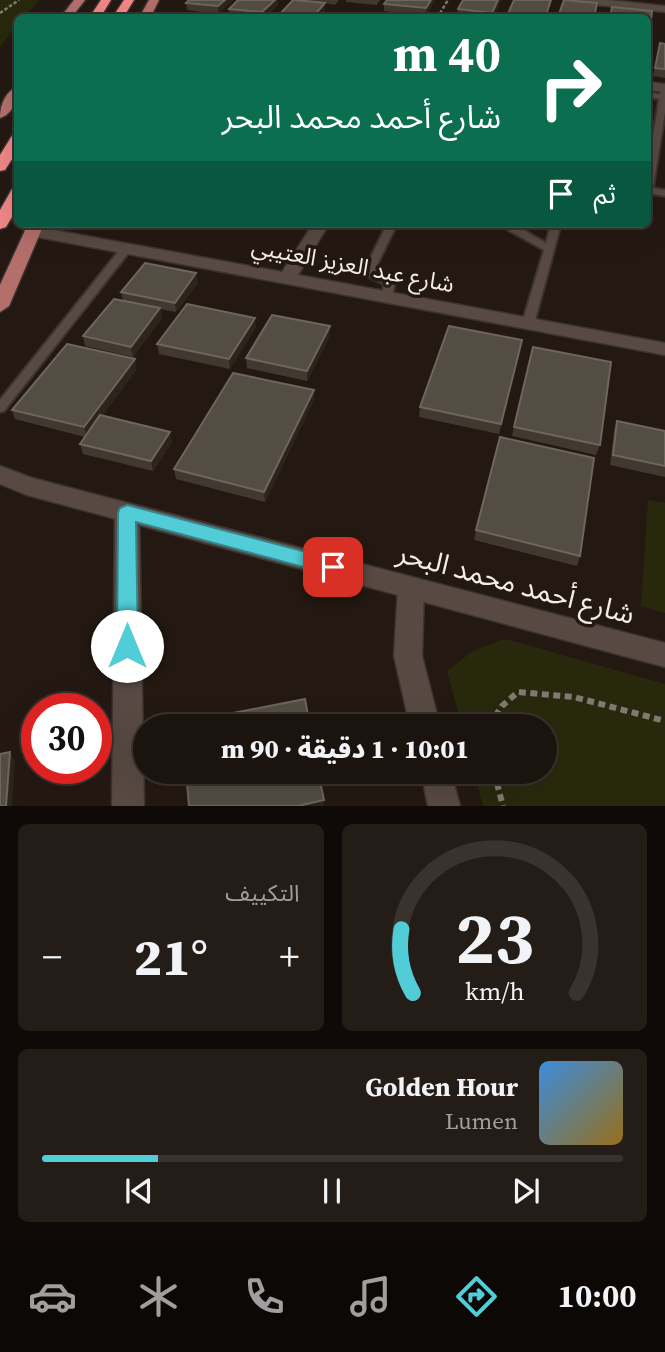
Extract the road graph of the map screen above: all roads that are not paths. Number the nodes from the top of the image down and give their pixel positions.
1 (80, 0) edge
2 (578, 0) edge
3 (665, 9) edge
4 (68, 14) edge
5 (664, 92) edge
6 (9, 99) edge
7 (0, 114) edge
8 (652, 139) edge
9 (14, 144) edge
10 (0, 167) edge
11 (14, 199) edge
12 (0, 224) edge
13 (34, 228) edge
14 (38, 228) edge
15 (319, 228) edge
16 (390, 228) edge
17 (510, 228) edge
18 (555, 228) edge
19 (548, 248) junction
20 (126, 249) junction
21 (288, 277) junction
22 (387, 296) junction
23 (0, 306) edge
24 (528, 324) junction
25 (665, 349) edge
26 (0, 408) edge
27 (0, 475) edge
28 (27, 486) junction
29 (0, 492) edge
30 (127, 513) junction
31 (411, 588) junction
32 (665, 655) edge
33 (422, 714) edge
34 (439, 784) edge
35 (128, 806) edge
36 (444, 806) edge

1 - 4 main road
2 - 3 street
5 - 8 lane
6 - 7 main road
9 - 10 highway
11 - 12 highway
13 - 23 main road
14 - 20 street, شارع عبد العزيز العتيبي
15 - 21 street
16 - 22 lane
17 - 19 lane
18 - 19 lane
19 - 24 lane
20 - 21 street, شارع عبد العزيز العتيبي
20 - 26 lane
21 - 22 street, شارع عبد العزيز العتيبي
22 - 24 street, شارع عبد العزيز العتيبي
24 - 25 street, شارع عبد العزيز العتيبي
27 - 28 street, شارع أحمد محمد البحر
28 - 29 street, شارع أحمد محمد البحر
28 - 30 street, شارع أحمد محمد البحر
30 - 31 street, شارع أحمد محمد البحر
30 - 35 street
31 - 32 street, شارع أحمد محمد البحر
31 - 33 street
34 - 36 street

